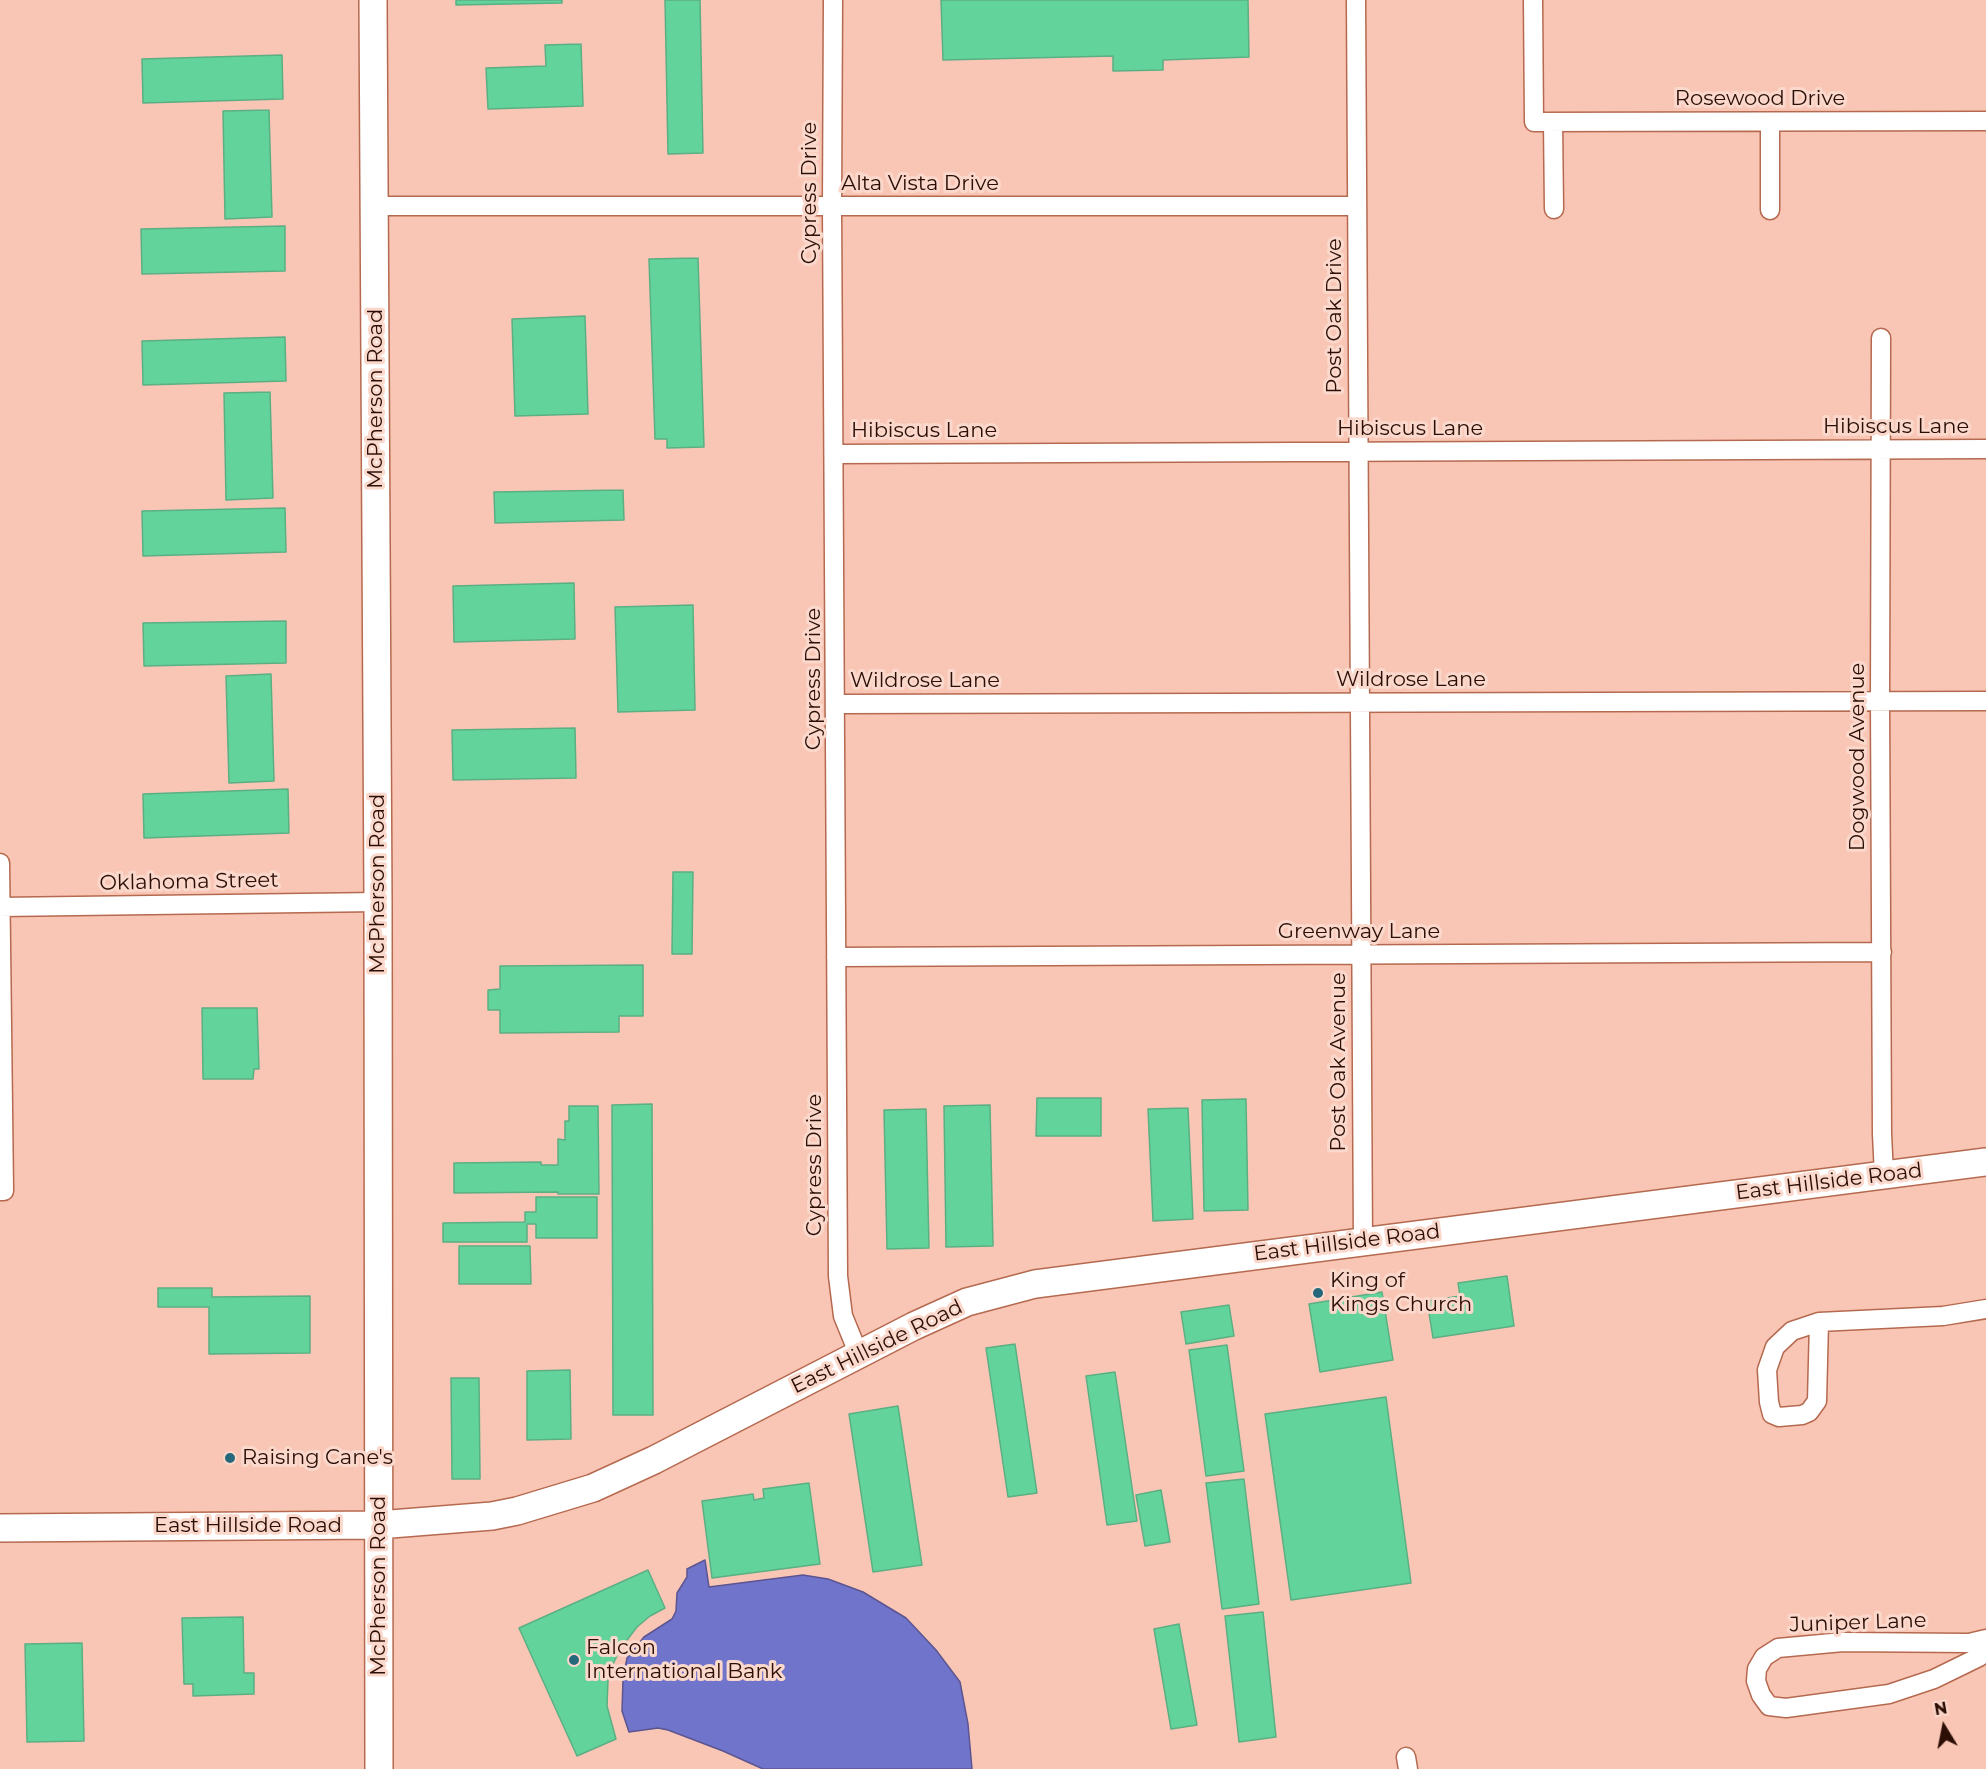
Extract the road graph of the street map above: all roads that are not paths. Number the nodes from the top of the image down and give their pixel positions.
1 (374, 0) edge
2 (833, 0) edge
3 (1356, 0) edge
4 (1533, 0) edge
5 (1986, 121) edge
6 (1553, 122) junction
7 (1770, 122) junction
8 (375, 206) junction
9 (832, 206) junction
10 (1357, 206) junction
11 (1554, 209) dead end
12 (1770, 210) dead end
13 (1881, 338) dead end
14 (1986, 449) edge
15 (1881, 450) junction
16 (1359, 452) junction
17 (835, 454) junction
18 (1880, 701) junction
19 (1986, 701) edge
20 (1360, 703) junction
21 (837, 704) junction
22 (0, 863) edge
23 (378, 902) junction
24 (0, 907) edge
25 (1882, 951) junction
26 (1361, 955) junction
27 (836, 957) junction
28 (1986, 1162) edge
29 (1884, 1175) junction
30 (2, 1191) edge
31 (1363, 1241) junction
32 (1986, 1309) edge
33 (1819, 1322) junction
34 (859, 1355) junction
35 (378, 1525) junction
36 (0, 1528) edge
37 (1986, 1639) edge
38 (1986, 1652) edge
39 (379, 1769) edge

1 - 8 street, McPherson Road
2 - 9 street, Cypress Drive
3 - 10 street, Post Oak Drive
4 - 6 street, Rosewood Drive
5 - 7 street, Rosewood Drive
6 - 7 street, Rosewood Drive
6 - 11 street
7 - 12 street
8 - 9 street, Alta Vista Drive
8 - 23 street, McPherson Road
9 - 10 street, Alta Vista Drive
9 - 17 street, Cypress Drive
10 - 16 street, Post Oak Drive
13 - 15 street, Dogwood Avenue
14 - 15 street, Hibiscus Lane
15 - 16 street, Hibiscus Lane
15 - 18 street, Dogwood Avenue
16 - 17 street, Hibiscus Lane
16 - 20 street, Post Oak Drive
17 - 21 street, Cypress Drive
18 - 19 street, Wildrose Lane
18 - 20 street, Wildrose Lane
18 - 25 street, Dogwood Avenue
20 - 21 street, Wildrose Lane
20 - 26 street, Post Oak Avenue
21 - 27 street, Cypress Drive
22 - 24 street
23 - 24 street, Oklahoma Street
23 - 35 street, McPherson Road
24 - 30 street
25 - 26 street, Greenway Lane
25 - 29 street, Dogwood Avenue
26 - 27 street, Greenway Lane
26 - 31 street, Post Oak Avenue
27 - 34 street, Cypress Drive
28 - 29 street, East Hillside Road
29 - 31 street, East Hillside Road
31 - 34 street, East Hillside Road
32 - 33 street
33 - 33 street
34 - 35 street, East Hillside Road
35 - 36 street, East Hillside Road
35 - 39 street, McPherson Road
37 - 38 street, Juniper Lane

